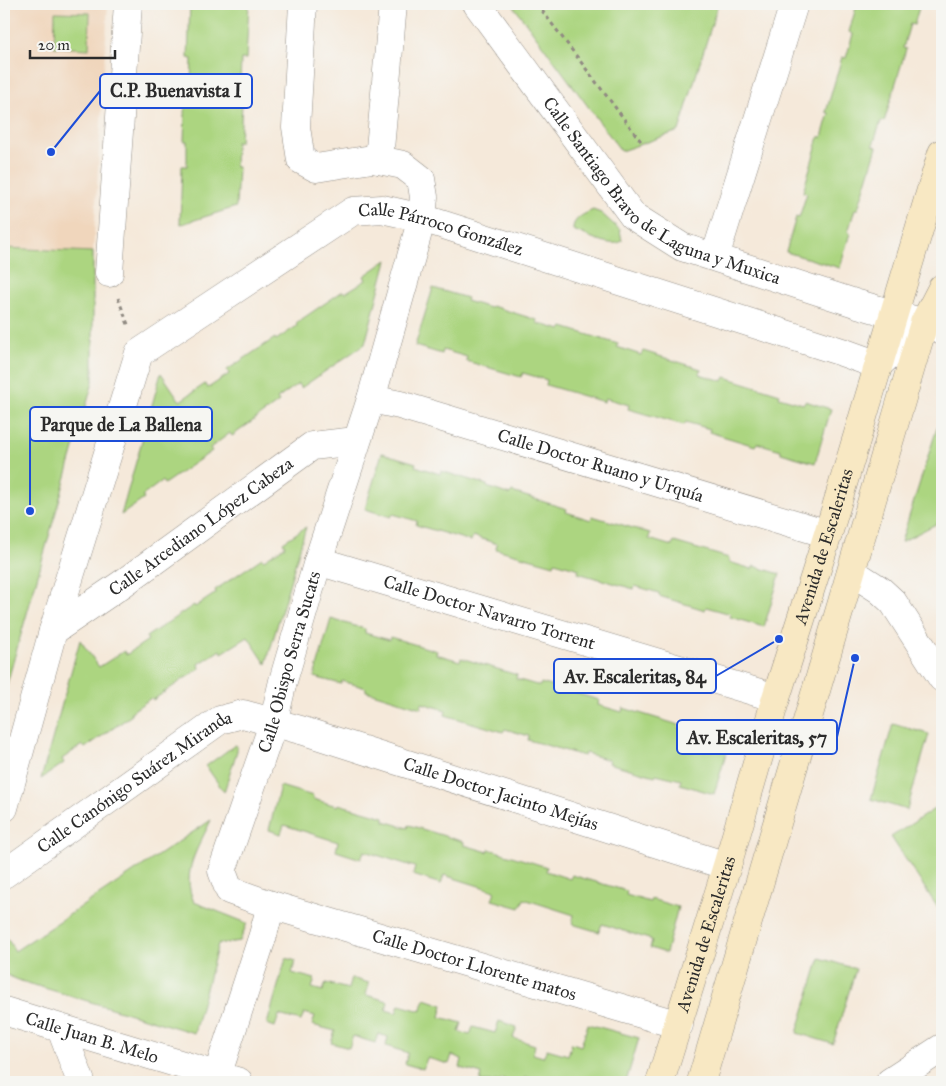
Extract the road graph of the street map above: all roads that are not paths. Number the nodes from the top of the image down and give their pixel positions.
1 (128, 4) edge
2 (303, 4) edge
3 (393, 4) edge
4 (477, 4) edge
5 (794, 4) edge
6 (942, 153) edge
7 (379, 160) junction
8 (422, 218) junction
9 (715, 257) junction
10 (109, 273) road end
11 (942, 288) edge
12 (894, 314) junction
13 (933, 327) edge
14 (878, 365) junction
15 (371, 399) junction
16 (356, 441) junction
17 (828, 534) junction
18 (318, 561) junction
19 (71, 572) junction
20 (852, 572) junction
21 (92, 604) junction
22 (53, 631) junction
23 (942, 678) edge
24 (776, 698) junction
25 (272, 724) junction
26 (4, 808) edge
27 (727, 866) junction
28 (4, 874) edge
29 (271, 905) junction
30 (4, 1011) edge
31 (678, 1025) junction
32 (61, 1028) junction
33 (942, 1048) edge
34 (232, 1080) edge
35 (81, 1082) edge
36 (660, 1082) edge
37 (701, 1082) edge
38 (890, 1082) edge

1 - 10 street
2 - 7 street, Calle Obispo Serra Sucats
3 - 7 street
4 - 9 street, Calle Santiago Bravo de Laguna y Muxica
5 - 9 street
6 - 12 street, Avenida de Escaleritas
7 - 8 street, Calle Obispo Serra Sucats
8 - 14 street, Calle Párroco González
8 - 15 street, Calle Obispo Serra Sucats
8 - 19 street, Calle Párroco González
9 - 12 street, Calle Santiago Bravo de Laguna y Muxica
11 - 13 street, Avenida de Escaleritas
12 - 13 street, Calle Santiago Bravo de Laguna y Muxica
12 - 14 street, Avenida de Escaleritas
13 - 14 street
13 - 20 street, Avenida de Escaleritas
14 - 17 street, Avenida de Escaleritas
15 - 16 street, Calle Obispo Serra Sucats
15 - 17 street, Calle Doctor Ruano y Urquía
16 - 18 street, Calle Obispo Serra Sucats
16 - 21 street, Calle Arcediano López Cabeza
17 - 24 street, Avenida de Escaleritas
18 - 24 street, Calle Doctor Navarro Torrent
18 - 25 street, Calle Obispo Serra Sucats
19 - 21 street
19 - 22 street
20 - 23 street
20 - 37 street, Avenida de Escaleritas
21 - 22 street, Calle Arcediano López Cabeza
22 - 26 street
24 - 27 street, Avenida de Escaleritas
25 - 27 street, Calle Doctor Jacinto Mejías
25 - 28 street, Calle Canónigo Suárez Miranda
25 - 29 street, Calle Obispo Serra Sucats
27 - 31 street, Avenida de Escaleritas
29 - 31 street, Calle Doctor Llorente matos
29 - 34 street
30 - 32 street, Calle Juan B. Melo
31 - 36 street, Avenida de Escaleritas
32 - 34 street, Calle Juan B. Melo
32 - 35 street
33 - 38 street

